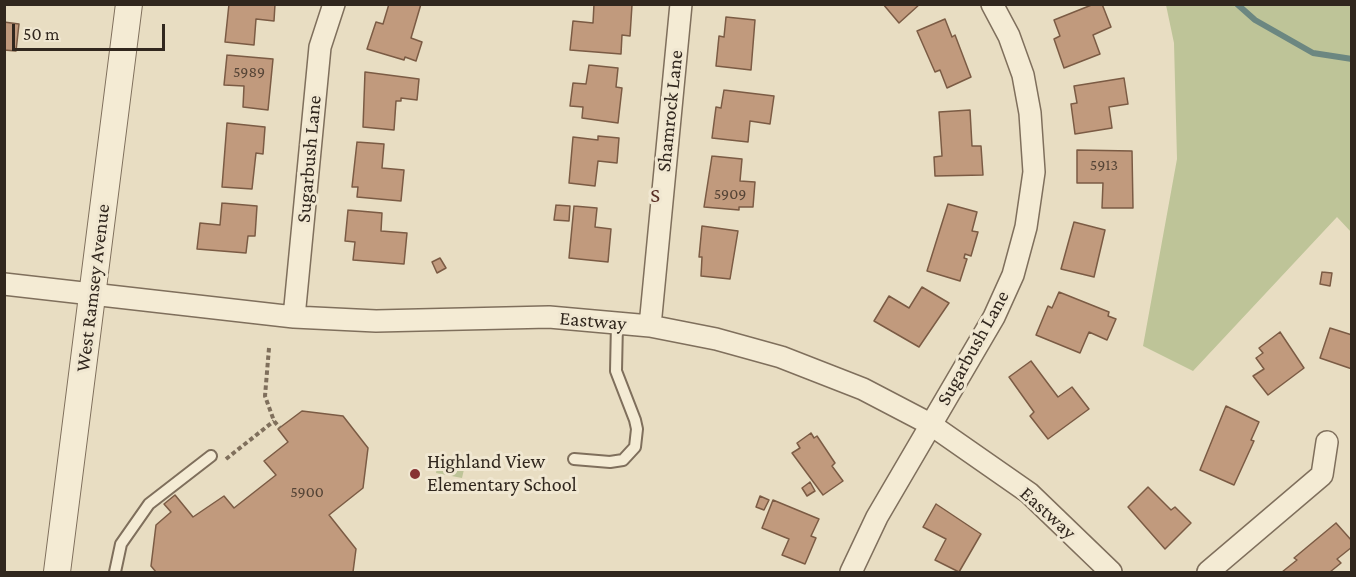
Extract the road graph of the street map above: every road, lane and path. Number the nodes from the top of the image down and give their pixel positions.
1 (129, 4) edge
2 (334, 4) edge
3 (681, 4) edge
4 (992, 4) edge
5 (4, 284) edge
6 (92, 293) junction
7 (294, 317) junction
8 (617, 322) junction
9 (650, 326) junction
10 (269, 348) dead end
11 (930, 424) junction
12 (280, 428) dead end
13 (1327, 442) dead end
14 (211, 456) dead end
15 (574, 459) dead end
16 (57, 573) edge
17 (115, 573) edge
18 (851, 573) edge
19 (1111, 573) edge
20 (1208, 573) edge

1 - 6 street, West Ramsey Avenue
2 - 7 street, Sugarbush Lane
3 - 9 street, Shamrock Lane
4 - 11 street, Sugarbush Lane
5 - 6 street, Eastway
6 - 7 street, Eastway
6 - 16 street, West Ramsey Avenue
7 - 8 street, Eastway
8 - 9 street, Eastway
8 - 15 lane
9 - 11 street, Eastway
10 - 12 path
11 - 18 street, Sugarbush Lane
11 - 19 street, Eastway
13 - 20 street
14 - 17 lane

